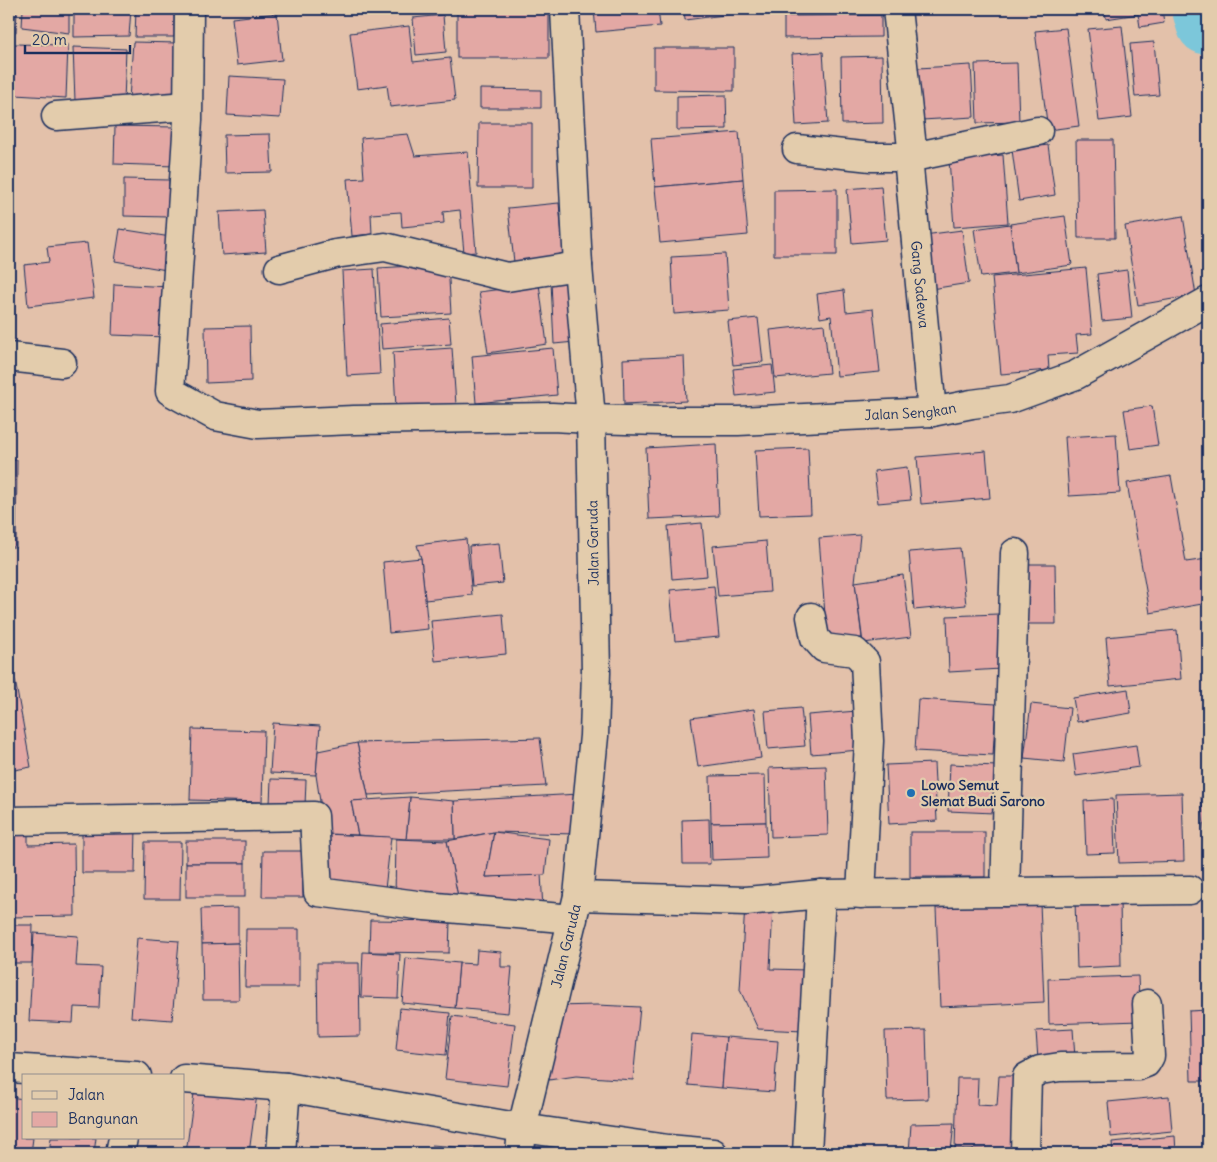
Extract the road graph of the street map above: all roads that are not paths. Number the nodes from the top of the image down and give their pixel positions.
1 (189, 9) edge
2 (565, 9) edge
3 (897, 9) edge
4 (187, 106) junction
5 (56, 116) dead end
6 (1038, 132) dead end
7 (797, 149) dead end
8 (910, 157) junction
9 (578, 266) junction
10 (279, 269) dead end
11 (1207, 302) edge
12 (9, 357) edge
13 (62, 363) dead end
14 (932, 412) junction
15 (591, 420) junction
16 (1015, 553) dead end
17 (811, 617) dead end
18 (9, 821) edge
19 (1190, 890) dead end
20 (1005, 892) junction
21 (821, 894) junction
22 (862, 894) junction
23 (575, 908) junction
24 (1147, 1004) dead end
25 (9, 1068) edge
26 (101, 1074) edge
27 (185, 1079) edge
28 (286, 1087) junction
29 (123, 1140) edge
30 (521, 1141) edge
31 (120, 1153) edge
32 (281, 1153) edge
33 (714, 1153) edge
34 (806, 1153) edge
35 (1025, 1153) edge

1 - 4 street
2 - 9 street, Jalan Garuda
3 - 8 street, Gang Sadewa
4 - 5 street
4 - 15 street, Jalan Sengkan
6 - 8 street
7 - 8 street
8 - 14 street, Gang Sadewa
9 - 10 street
9 - 15 street, Jalan Garuda
11 - 14 street, Jalan Sengkan
12 - 13 street
14 - 15 street, Jalan Sengkan
15 - 23 street, Jalan Garuda
16 - 20 street
17 - 22 street
18 - 23 street
19 - 20 street
20 - 22 street
21 - 22 street
21 - 23 street
21 - 34 street
23 - 30 street, Jalan Garuda
24 - 35 street
25 - 26 street
27 - 28 street
28 - 30 street
28 - 32 street
29 - 31 street
30 - 33 street

